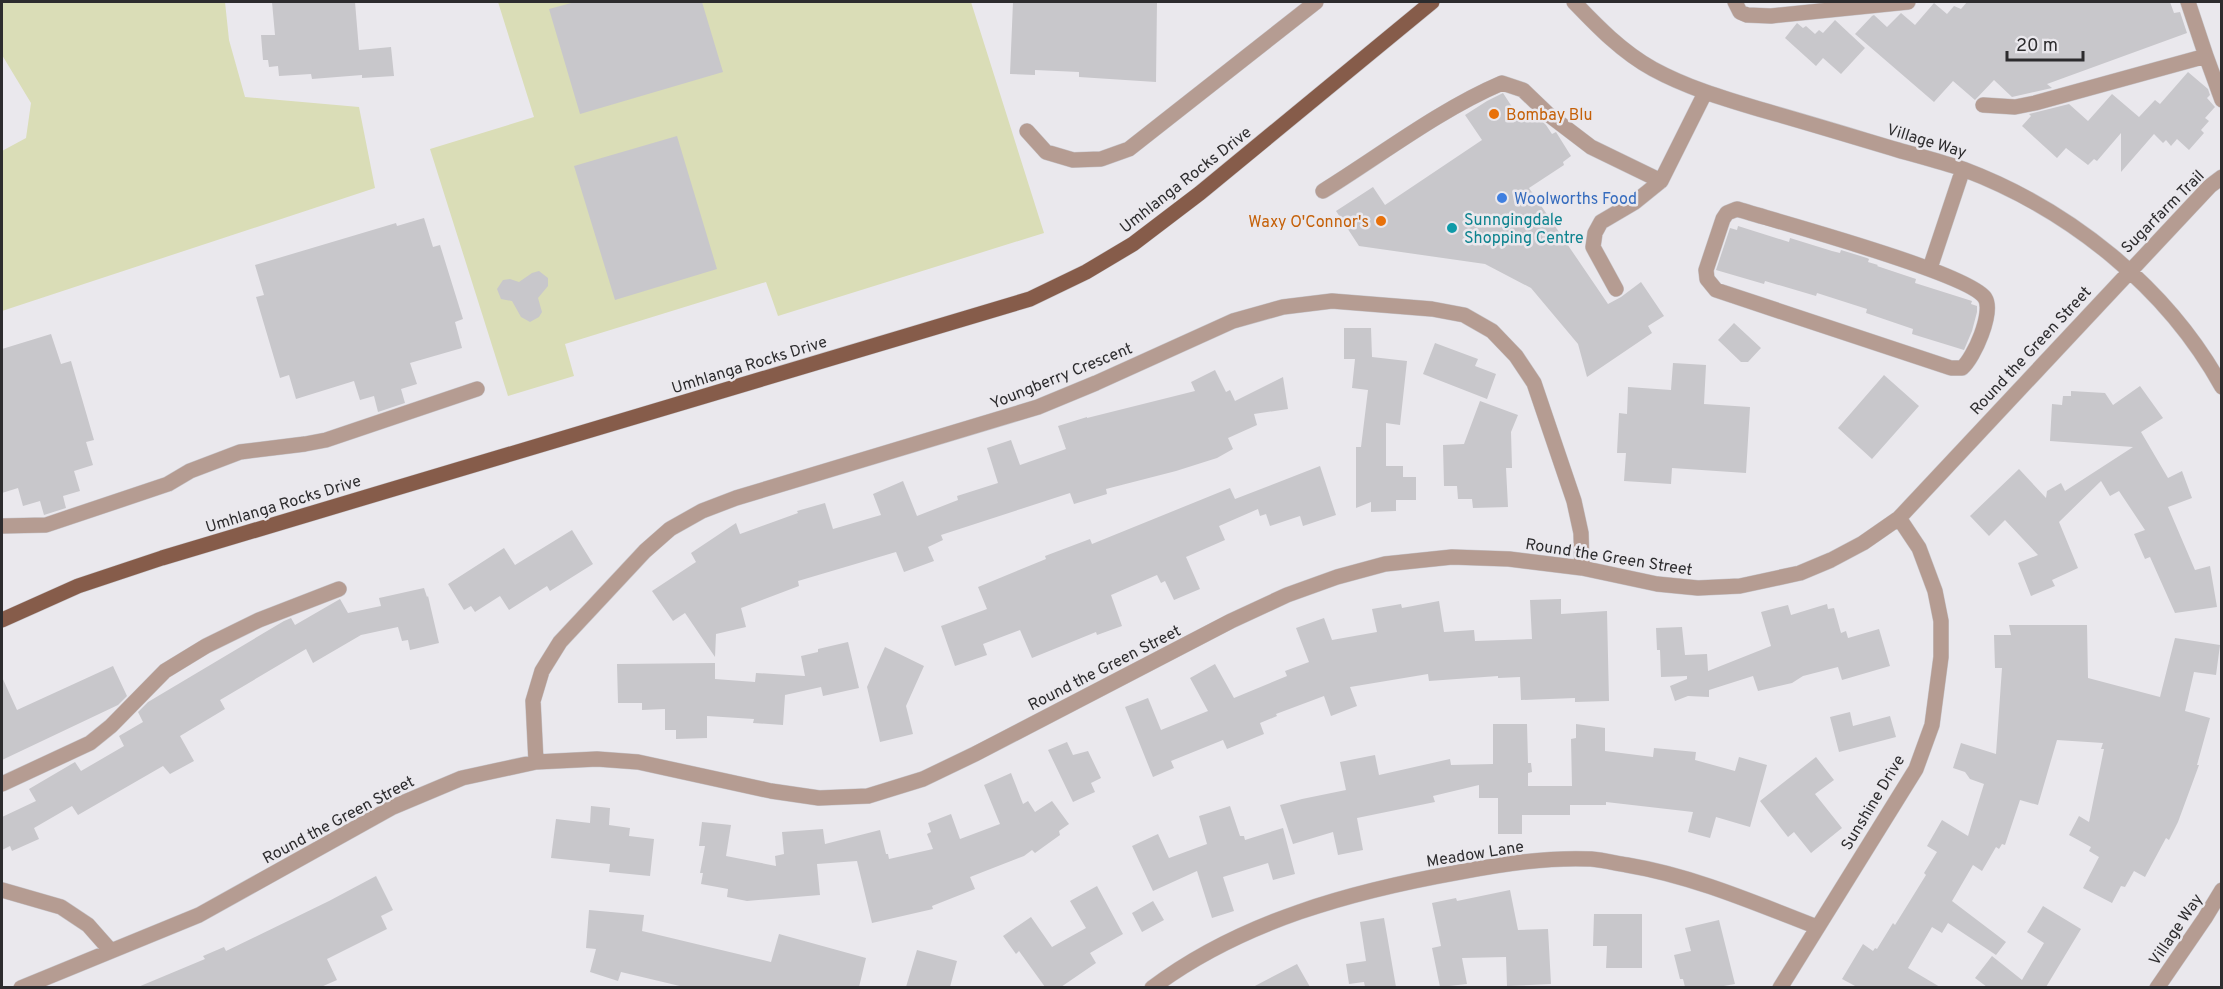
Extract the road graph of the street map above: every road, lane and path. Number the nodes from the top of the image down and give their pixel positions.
1 (1316, 2) edge
2 (1432, 2) edge
3 (1574, 2) edge
4 (1735, 2) edge
5 (1908, 2) edge
6 (2188, 2) edge
7 (2206, 56) junction
8 (1705, 93) junction
9 (2222, 100) edge
10 (1983, 105) dead end
11 (1027, 131) dead end
12 (1963, 169) junction
13 (2222, 177) edge
14 (1661, 181) junction
15 (1323, 191) dead end
16 (1930, 268) junction
17 (2129, 270) junction
18 (1616, 289) dead end
19 (2222, 387) edge
20 (477, 389) dead end
21 (1899, 518) junction
22 (2, 526) edge
23 (1582, 568) junction
24 (339, 589) dead end
25 (2, 620) edge
26 (536, 762) junction
27 (2, 784) edge
28 (2, 890) edge
29 (2222, 890) edge
30 (1817, 927) junction
31 (111, 951) junction
32 (21, 987) edge
33 (1152, 987) edge
34 (1780, 987) edge
35 (2157, 987) edge

1 - 11 street
2 - 25 main road, Umhlanga Rocks Drive
3 - 8 street, Village Way
4 - 5 street
6 - 7 street
7 - 9 street
7 - 10 street
8 - 12 street, Village Way
8 - 14 street
12 - 16 street
12 - 17 street, Village Way
13 - 17 street, Sugarfarm Trail
14 - 15 street
14 - 18 street
16 - 16 street
17 - 19 street, Village Way
17 - 21 street, Round the Green Street
20 - 22 street
21 - 23 street, Round the Green Street
21 - 30 street, Sunshine Drive
23 - 26 street, Round the Green Street
23 - 26 street, Youngberry Crescent
24 - 27 street
26 - 31 street, Round the Green Street
28 - 31 street
29 - 35 street, Village Way
30 - 33 street, Meadow Lane
30 - 34 street, Sunshine Drive
31 - 32 street, Round the Green Street

